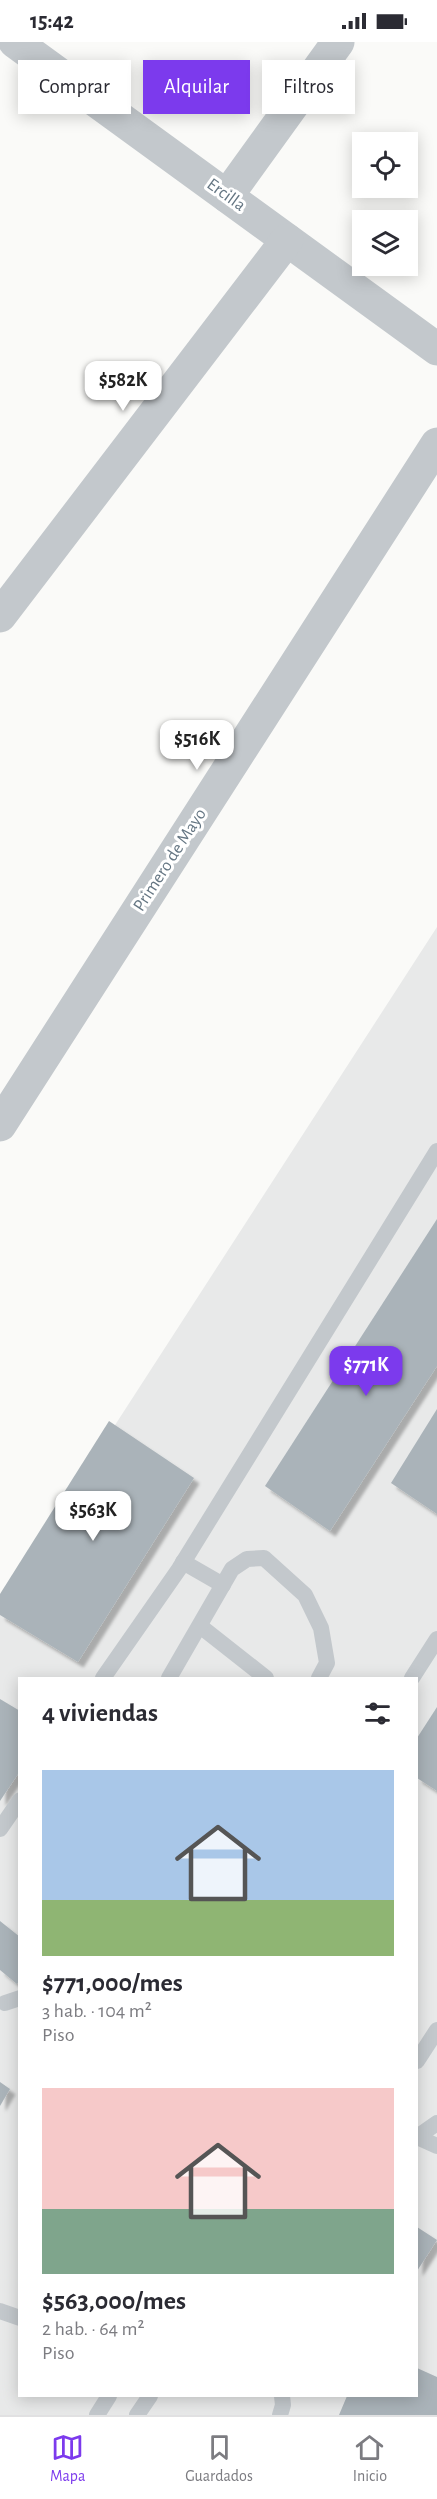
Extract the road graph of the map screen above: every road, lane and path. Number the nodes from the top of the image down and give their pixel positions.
1 (15, 42) edge
2 (338, 42) edge
3 (227, 196) junction
4 (287, 240) junction
5 (437, 349) edge
6 (437, 444) edge
7 (0, 616) edge
8 (0, 1125) edge
9 (437, 1151) edge
10 (183, 1562) junction
11 (223, 1585) junction
12 (200, 1626) junction
13 (437, 1639) edge
14 (104, 1677) edge
15 (170, 1677) edge
16 (265, 1677) edge
17 (320, 1677) edge
18 (413, 1677) edge
19 (18, 1803) edge
20 (0, 1829) edge
21 (437, 2030) edge
22 (418, 2059) edge
23 (437, 2123) edge
24 (418, 2136) edge
25 (418, 2137) edge
26 (437, 2146) edge
27 (0, 2312) edge
28 (18, 2317) edge
29 (108, 2397) edge
30 (149, 2397) edge
31 (282, 2397) edge
32 (97, 2415) edge
33 (137, 2415) edge
34 (280, 2415) edge

1 - 3 street, Ercilla
2 - 3 street
3 - 4 street, Ercilla
4 - 5 street, Ercilla
4 - 7 street
6 - 8 street, Primero de Mayo
9 - 10 lane
10 - 11 lane
10 - 14 lane
11 - 12 lane
11 - 17 lane
12 - 15 lane
12 - 16 lane
13 - 18 lane
19 - 20 lane
21 - 22 lane
23 - 24 lane
25 - 26 lane
27 - 28 lane
29 - 32 lane
30 - 33 lane
31 - 34 lane

